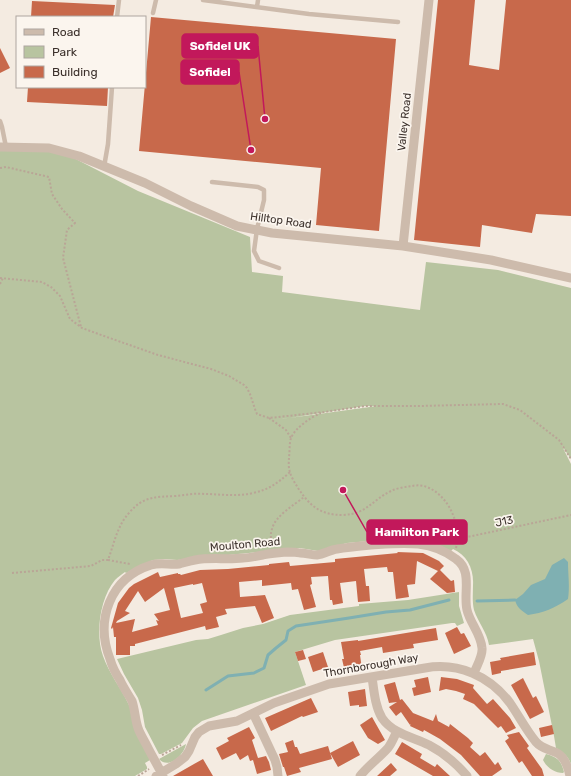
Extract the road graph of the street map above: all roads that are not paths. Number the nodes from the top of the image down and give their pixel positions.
1 (118, 0) edge
2 (156, 0) edge
3 (203, 0) edge
4 (258, 0) edge
5 (428, 0) edge
6 (258, 7) junction
7 (153, 13) dead end
8 (117, 16) edge
9 (398, 22) dead end
10 (112, 88) edge
11 (0, 121) edge
12 (3, 147) edge
13 (104, 167) junction
14 (212, 182) dead end
15 (257, 229) junction
16 (403, 246) junction
17 (279, 268) dead end
18 (571, 278) edge
19 (474, 673) junction
20 (372, 677) junction
21 (253, 713) junction
22 (397, 731) junction
23 (462, 774) edge
24 (160, 775) edge
25 (278, 776) edge
26 (360, 776) edge
27 (570, 776) edge

1 - 8 lane
2 - 7 lane
3 - 6 lane
4 - 6 lane
5 - 16 street, Valley Road
6 - 9 lane
10 - 13 lane
11 - 12 lane
12 - 13 street, Hilltop Road
13 - 15 street, Hilltop Road
14 - 15 lane
15 - 16 street, Hilltop Road
15 - 17 lane
16 - 18 street, Hilltop Road
19 - 20 street, Thornborough Way
19 - 24 street, Moulton Road
19 - 27 street, Thornborough Way
20 - 21 street, Thornborough Way
20 - 22 street
21 - 24 street, Thornborough Way
21 - 25 street
22 - 23 street
22 - 26 street

